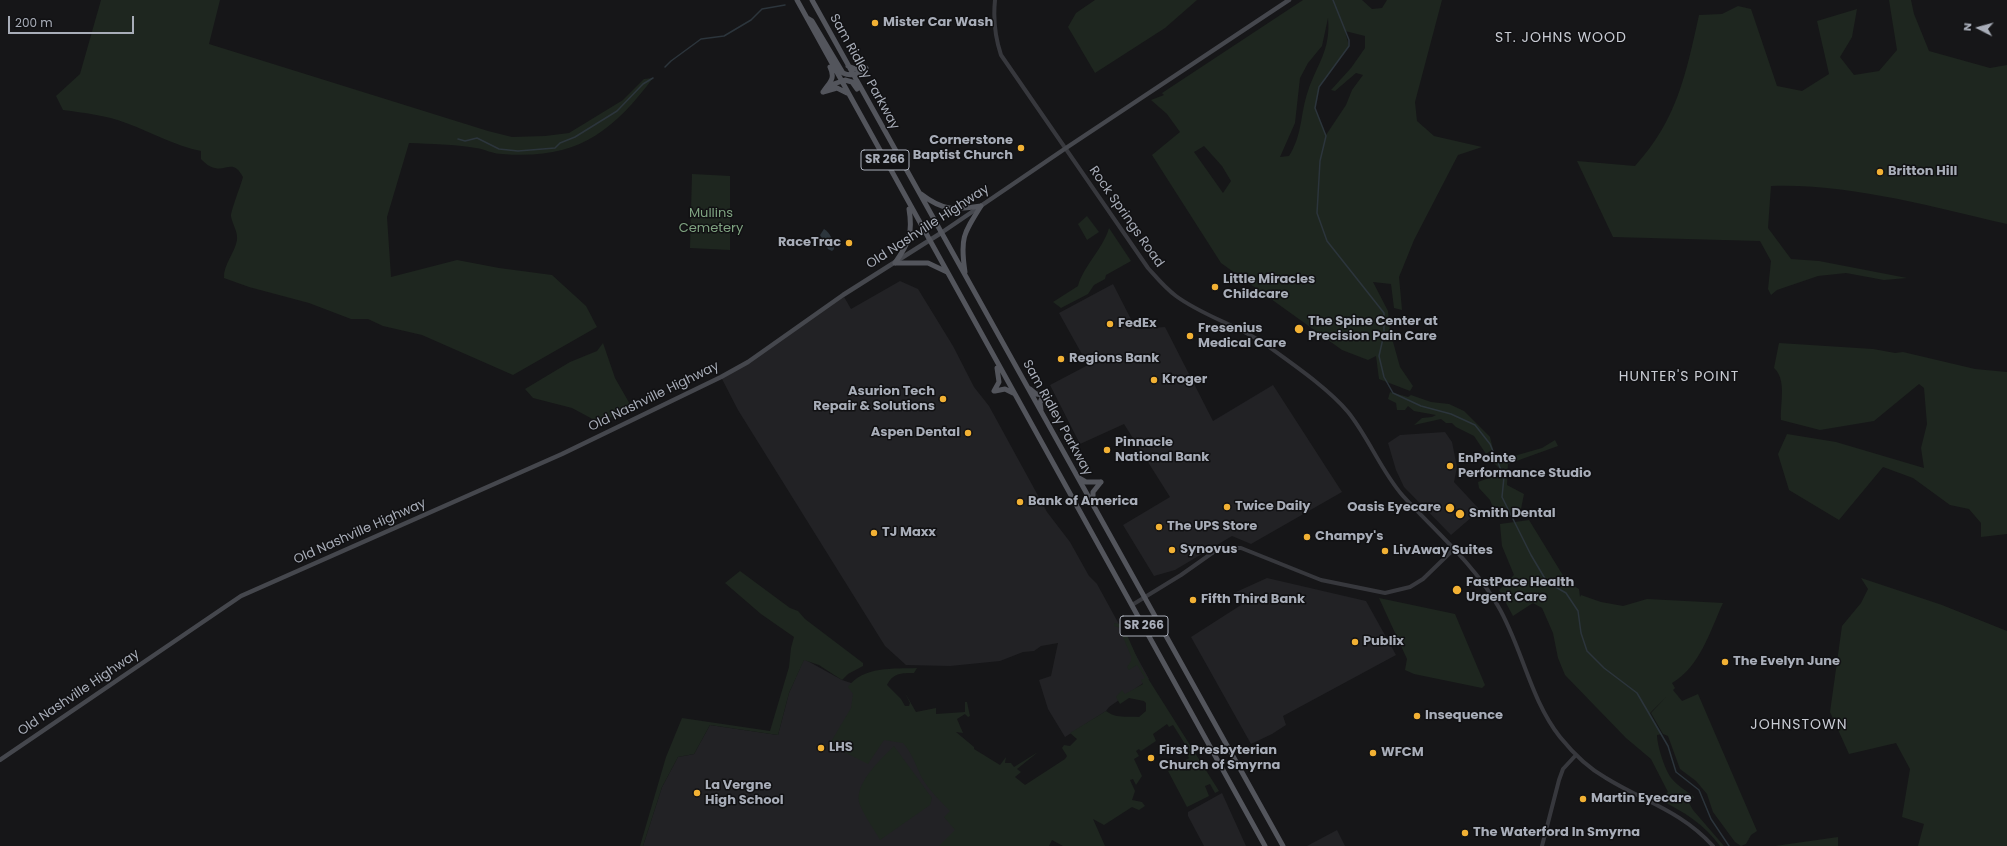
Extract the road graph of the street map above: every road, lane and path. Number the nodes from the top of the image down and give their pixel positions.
1 (796, 0) edge
2 (812, 0) edge
3 (995, 0) edge
4 (1289, 0) edge
5 (806, 18) junction
6 (848, 65) junction
7 (852, 74) junction
8 (841, 80) junction
9 (828, 86) junction
10 (848, 94) junction
11 (886, 134) junction
12 (1066, 148) junction
13 (919, 192) junction
14 (909, 204) junction
15 (981, 206) junction
16 (942, 233) junction
17 (930, 240) junction
18 (894, 263) junction
19 (947, 272) junction
20 (965, 275) junction
21 (991, 352) junction
22 (1026, 386) junction
23 (1014, 394) junction
24 (1042, 413) junction
25 (1077, 476) junction
26 (1094, 506) junction
27 (1454, 549) junction
28 (1144, 597) junction
29 (1132, 605) junction
30 (1576, 756) junction
31 (0, 760) edge
32 (1265, 846) edge
33 (1283, 846) edge
34 (1542, 846) edge
35 (1713, 846) edge

1 - 5 main road, Sam Ridley Parkway / SR 266
2 - 6 main road, Sam Ridley Parkway / SR 266
3 - 12 street, Rock Springs Road
4 - 12 main road, Old Nashville Highway
5 - 7 main road
5 - 8 main road, Sam Ridley Parkway / SR 266
5 - 9 main road
6 - 7 main road, Sam Ridley Parkway / SR 266
6 - 7 main road
7 - 11 main road, Sam Ridley Parkway / SR 266
8 - 9 main road
8 - 10 main road, Sam Ridley Parkway / SR 266
8 - 11 main road
9 - 10 main road
10 - 14 main road, Sam Ridley Parkway / SR 266
11 - 13 main road, Sam Ridley Parkway / SR 266
12 - 15 main road, Old Nashville Highway
12 - 27 street, Rock Springs Road
13 - 15 main road
13 - 16 main road, Sam Ridley Parkway / SR 266
14 - 17 main road, Sam Ridley Parkway / SR 266
14 - 18 main road
15 - 16 main road, Old Nashville Highway
15 - 20 main road
16 - 17 main road, Old Nashville Highway
16 - 20 main road, Sam Ridley Parkway / SR 266
17 - 18 main road, Old Nashville Highway
17 - 19 main road, Sam Ridley Parkway / SR 266
18 - 19 main road
18 - 31 main road, Old Nashville Highway
19 - 21 main road, Sam Ridley Parkway / SR 266
20 - 22 main road, Sam Ridley Parkway / SR 266
21 - 23 main road, Sam Ridley Parkway / SR 266
21 - 23 main road
22 - 24 main road, Sam Ridley Parkway / SR 266
22 - 24 main road
23 - 29 main road, Sam Ridley Parkway / SR 266
24 - 25 main road, Sam Ridley Parkway / SR 266
25 - 26 main road, Sam Ridley Parkway / SR 266
25 - 26 main road
26 - 28 main road, Sam Ridley Parkway / SR 266
27 - 28 street
27 - 30 street, Rock Springs Road
28 - 29 street
28 - 33 main road, Sam Ridley Parkway / SR 266
29 - 32 main road, Sam Ridley Parkway / SR 266
30 - 34 street
30 - 35 street, Rock Springs Road

